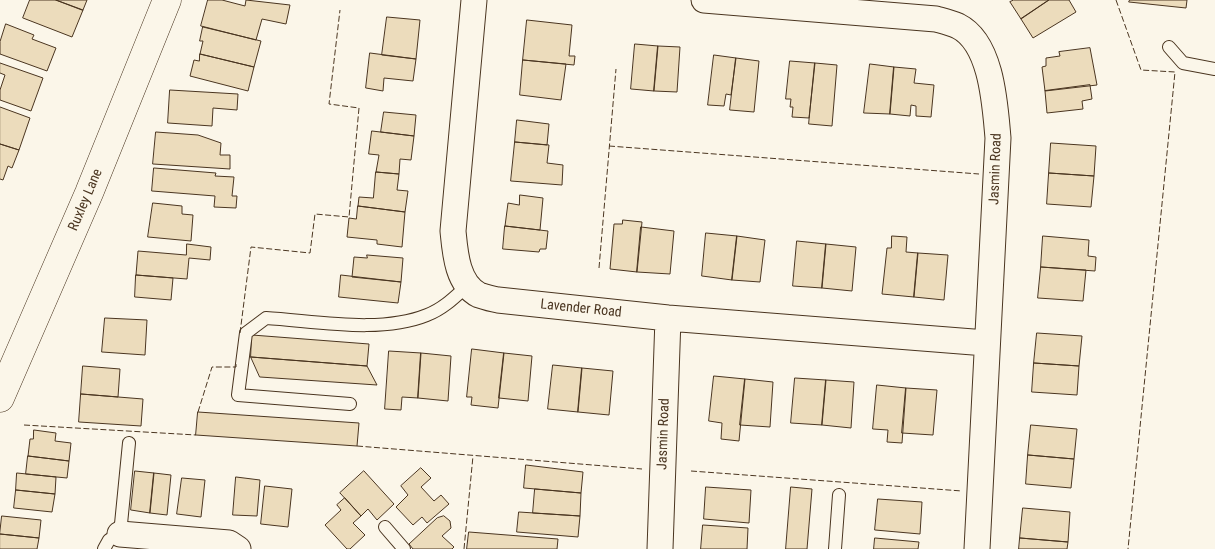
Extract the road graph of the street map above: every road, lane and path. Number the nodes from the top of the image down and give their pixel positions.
1 (167, 0) edge
2 (474, 0) edge
3 (715, 0) edge
4 (1169, 47) dead end
5 (1215, 69) edge
6 (467, 286) junction
7 (668, 318) junction
8 (986, 343) junction
9 (0, 398) edge
10 (350, 404) dead end
11 (129, 443) dead end
12 (839, 494) dead end
13 (385, 527) dead end
14 (112, 542) edge
15 (238, 549) edge
16 (404, 549) edge
17 (660, 549) edge
18 (836, 549) edge
19 (977, 549) edge

1 - 9 main road, Ruxley Lane
2 - 6 street
3 - 8 street, Jasmin Road
4 - 5 lane
6 - 7 street, Lavender Road
6 - 10 lane
7 - 8 street, Lavender Road
7 - 17 street, Jasmin Road
8 - 19 street, Jasmin Road
11 - 14 lane
12 - 18 lane
13 - 16 lane
14 - 15 street

